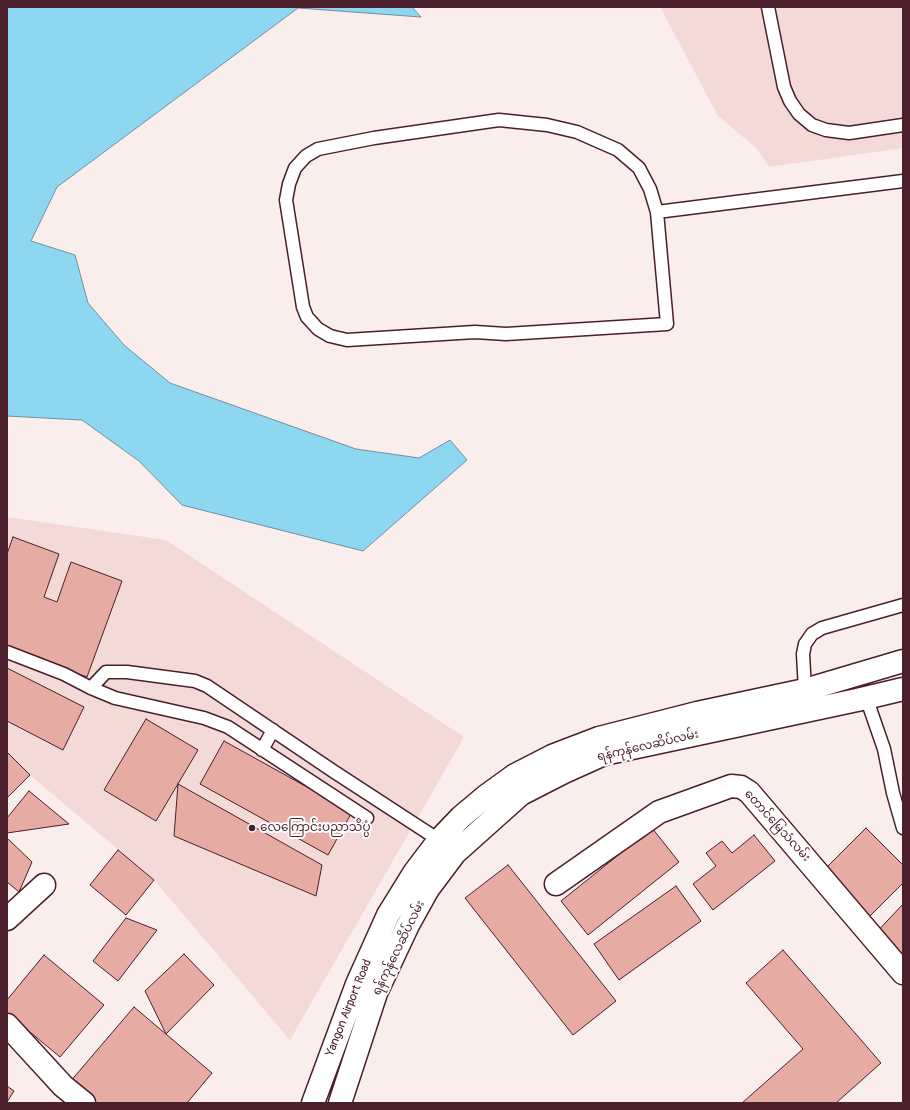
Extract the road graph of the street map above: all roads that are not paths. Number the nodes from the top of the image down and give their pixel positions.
1 (768, 7) edge
2 (903, 125) edge
3 (903, 181) edge
4 (657, 212) junction
5 (903, 605) edge
6 (7, 652) edge
7 (903, 661) edge
8 (91, 688) junction
9 (903, 688) edge
10 (805, 690) junction
11 (866, 697) junction
12 (273, 730) junction
13 (262, 750) junction
14 (333, 771) junction
15 (325, 791) junction
16 (367, 818) dead end
17 (903, 828) edge
18 (439, 840) junction
19 (556, 884) dead end
20 (44, 885) dead end
21 (388, 915) joint
22 (7, 919) edge
23 (903, 973) edge
24 (7, 1024) edge
25 (84, 1103) edge
26 (313, 1103) edge
27 (340, 1103) edge

1 - 2 lane
3 - 4 lane
4 - 4 lane
5 - 10 lane
6 - 8 lane
7 - 10 main road, ရန်ကုန်လေဆိပ်လမ်း
8 - 12 lane
8 - 13 lane
9 - 11 main road, ရန်ကုန်လေဆိပ်လမ်း
10 - 18 main road, ရန်ကုန်လေဆိပ်လမ်း
11 - 17 lane
11 - 27 main road, ရန်ကုန်လေဆိပ်လမ်း
12 - 13 lane
12 - 14 lane
13 - 15 lane
14 - 15 lane
14 - 18 lane
15 - 16 lane
18 - 21 main road, ရန်ကုန်လေဆိပ်လမ်း
19 - 23 main road, တောင်မြေသံလမ်း
20 - 22 main road
21 - 26 main road, Yangon Airport Road
24 - 25 main road

